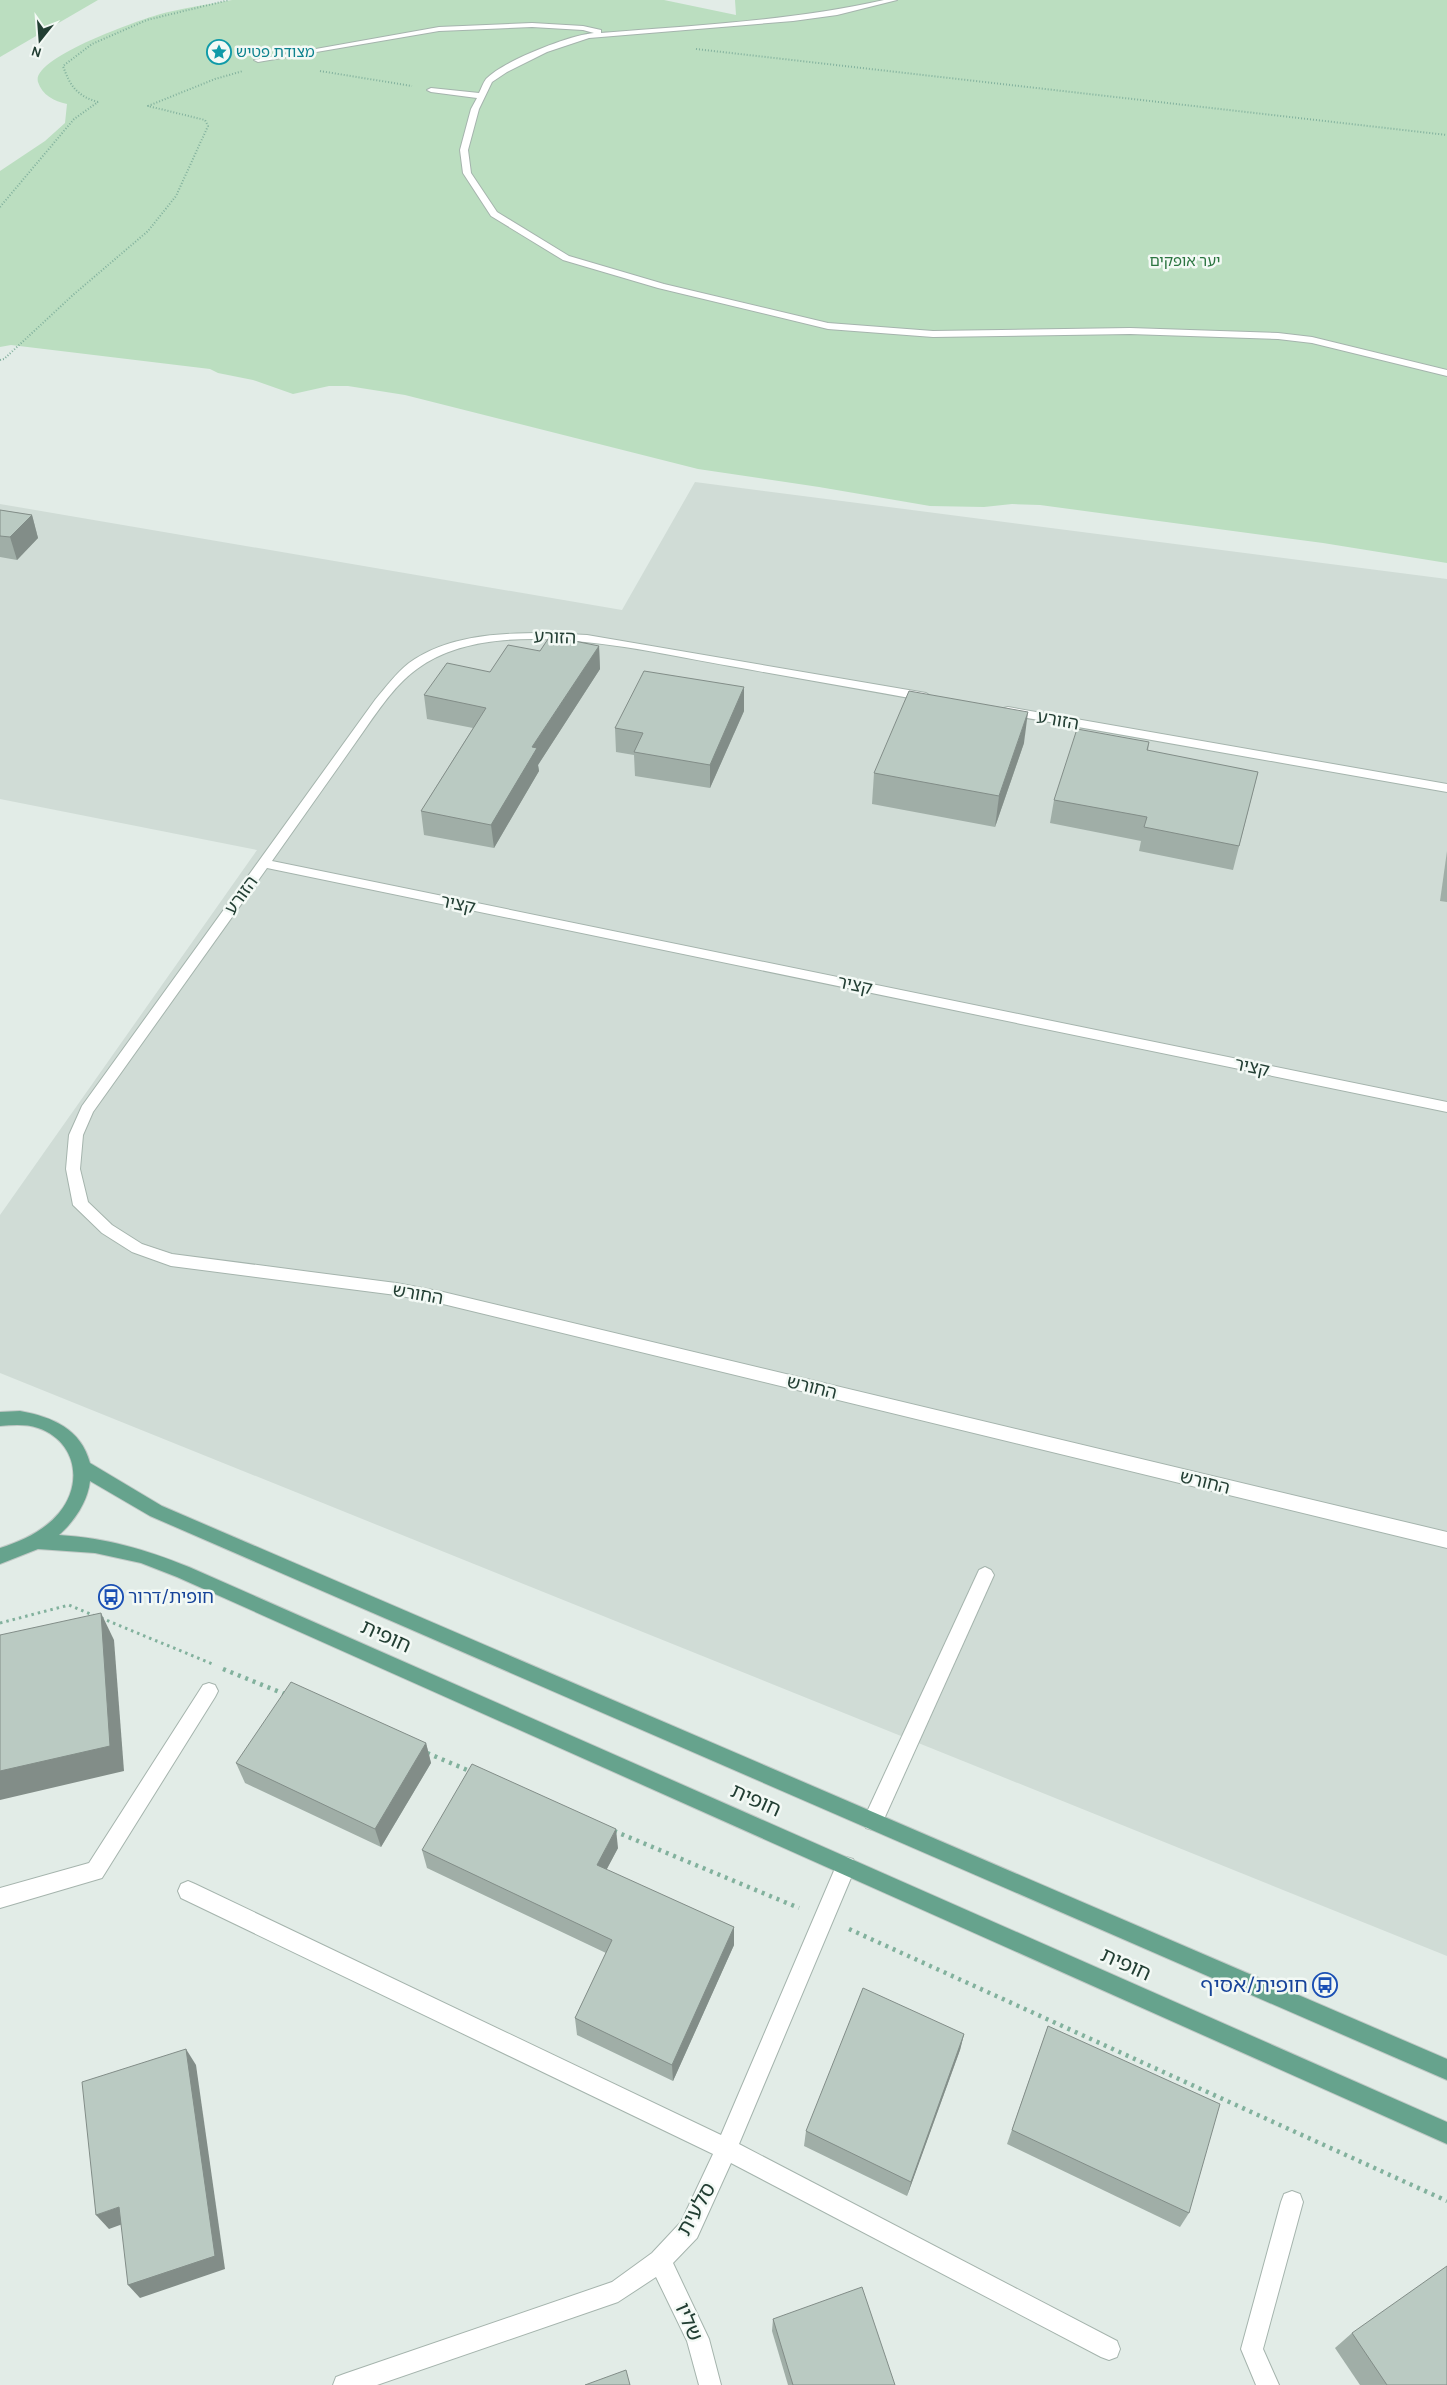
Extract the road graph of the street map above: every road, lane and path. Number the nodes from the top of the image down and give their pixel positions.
1 (229, 0) edge
2 (893, 0) edge
3 (607, 35) junction
4 (687, 48) dead end
5 (258, 60) joint
6 (315, 70) dead end
7 (431, 90) joint
8 (481, 96) junction
9 (1447, 135) edge
10 (0, 207) edge
11 (0, 360) edge
12 (1447, 373) edge
13 (939, 700) edge
14 (998, 710) edge
15 (1447, 788) edge
16 (263, 863) junction
17 (1447, 1107) edge
18 (171, 1260) joint
19 (0, 1420) edge
20 (83, 1468) junction
21 (1447, 1540) edge
22 (37, 1541) junction
23 (0, 1556) edge
24 (985, 1575) dead end
25 (0, 1623) edge
26 (209, 1691) dead end
27 (290, 1696) edge
28 (418, 1750) edge
29 (473, 1773) edge
30 (872, 1821) junction
31 (611, 1830) edge
32 (846, 1866) junction
33 (188, 1890) dead end
34 (0, 1898) edge
35 (822, 1918) junction
36 (1447, 2070) edge
37 (1447, 2133) edge
38 (726, 2149) junction
39 (1447, 2201) edge
40 (1292, 2202) dead end
41 (660, 2261) junction
42 (1109, 2349) dead end
43 (344, 2385) edge
44 (710, 2385) edge
45 (1268, 2385) edge

1 - 10 path
2 - 3 street
3 - 5 street
3 - 8 street
4 - 9 path
5 - 11 path
6 - 7 path
7 - 8 street
8 - 12 street
13 - 16 street, הזורע
14 - 15 street, הזורע
16 - 17 street, קציר
16 - 18 street, הזורע
18 - 21 street, החורש
19 - 20 main road
20 - 22 main road
20 - 30 main road, חופית
22 - 23 main road
22 - 32 main road, חופית
24 - 30 street
25 - 27 path
26 - 34 street
28 - 29 path
30 - 36 main road, חופית
31 - 35 path
32 - 35 street, סלעית
32 - 37 main road, חופית
33 - 38 street
35 - 38 street, סלעית
35 - 39 path
38 - 41 street, סלעית
38 - 42 street
40 - 45 street
41 - 43 street, סלעית
41 - 44 street, שליו

